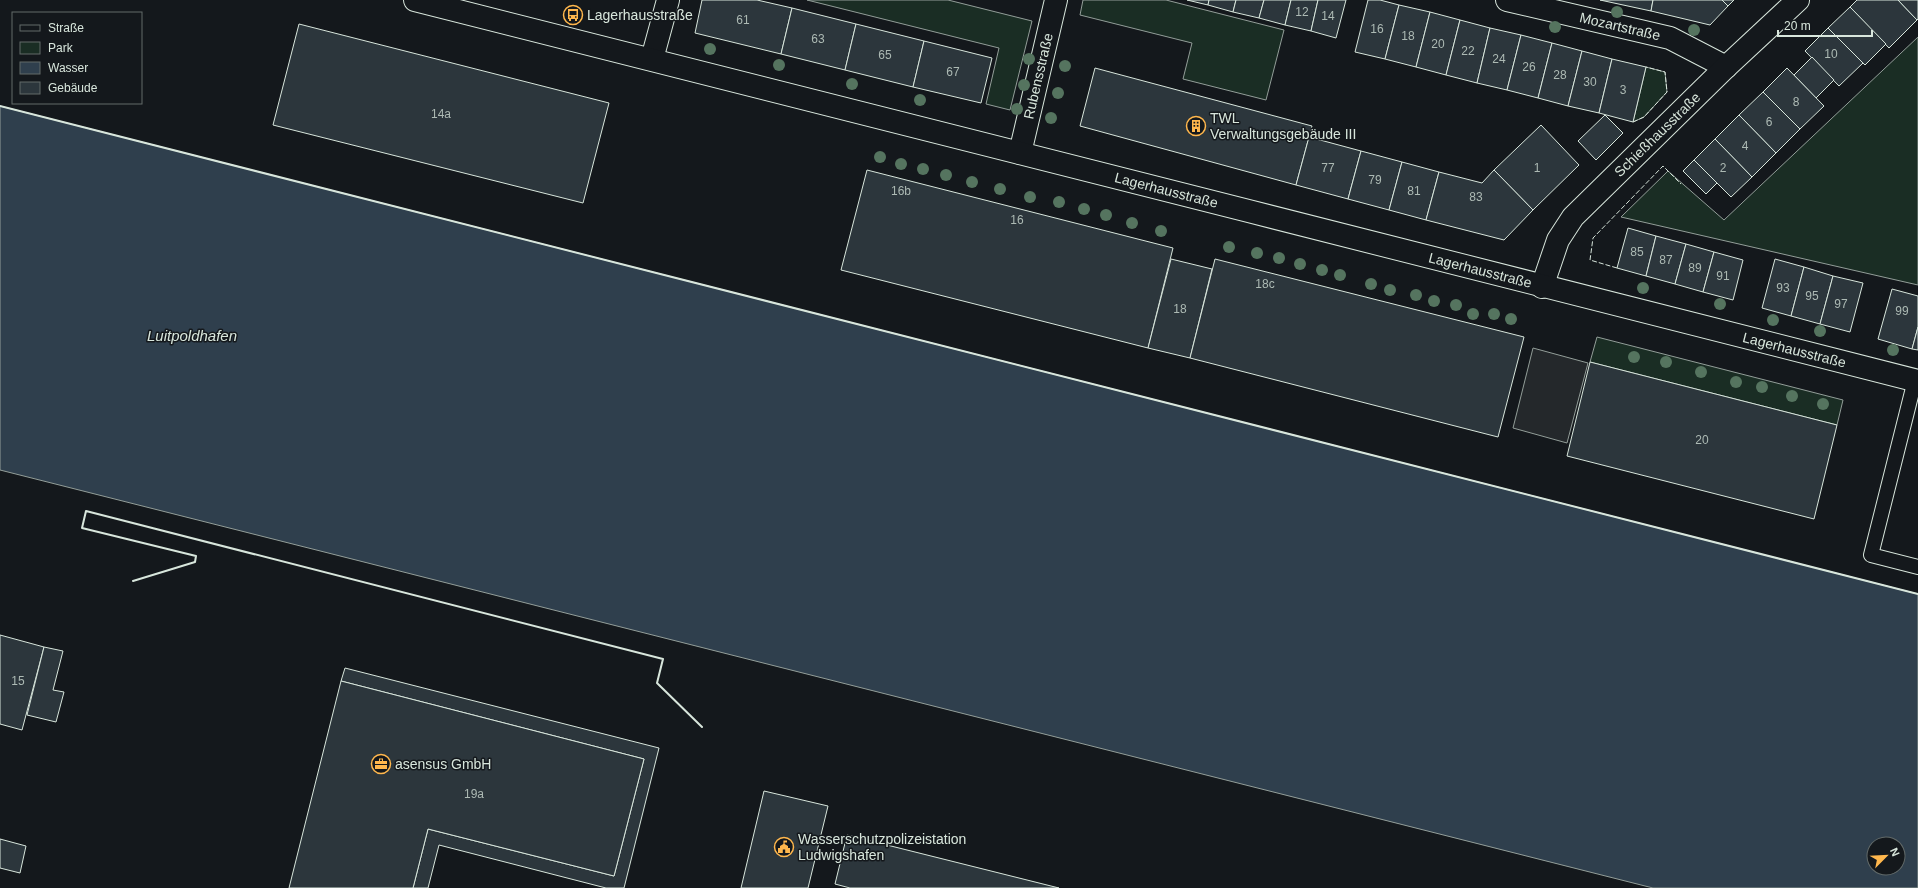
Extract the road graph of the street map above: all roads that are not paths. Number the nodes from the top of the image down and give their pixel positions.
1 (415, 0) edge
2 (668, 0) edge
3 (1056, 0) edge
4 (1507, 0) edge
5 (1798, 0) edge
6 (652, 59) junction
7 (1726, 67) junction
8 (1020, 153) junction
9 (1542, 287) junction
10 (1916, 381) edge
11 (1918, 567) edge

1 - 6 street, Lagerhausstraße
2 - 6 street
3 - 8 street, Rubensstraße
4 - 7 street, Mozartstraße
5 - 7 street, Schießhausstraße
6 - 8 street, Lagerhausstraße
7 - 9 street, Schießhausstraße
8 - 9 street, Lagerhausstraße
9 - 10 street, Lagerhausstraße
10 - 11 lane

